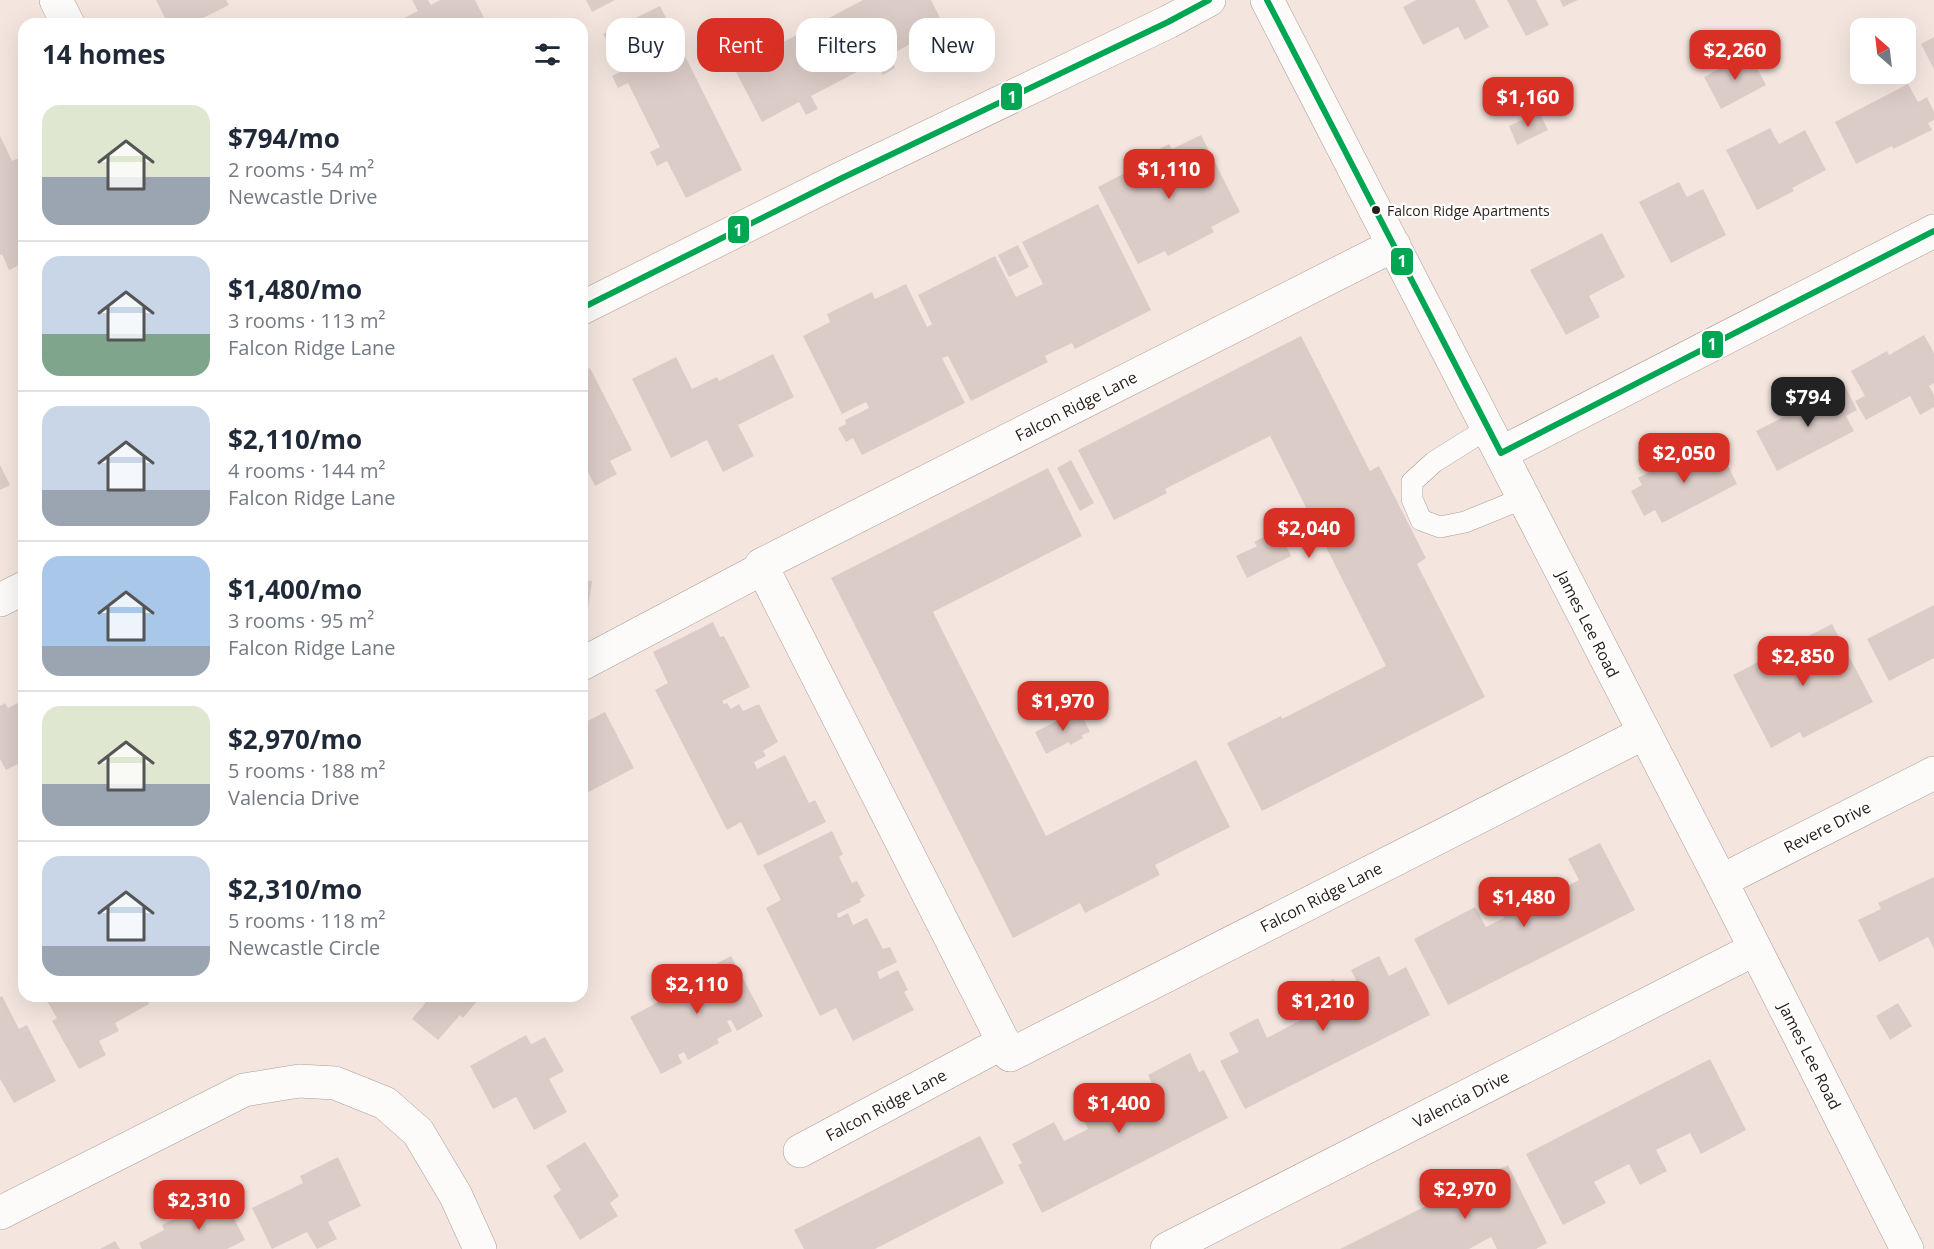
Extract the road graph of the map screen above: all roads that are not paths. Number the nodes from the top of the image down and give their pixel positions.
1 (56, 0) edge
2 (1209, 0) edge
3 (1267, 0) edge
4 (65, 18) edge
5 (1934, 231) edge
6 (1394, 245) junction
7 (588, 305) edge
8 (1494, 441) junction
9 (1524, 498) junction
10 (763, 568) junction
11 (18, 591) edge
12 (0, 600) edge
13 (588, 661) edge
14 (1644, 733) junction
15 (1934, 773) edge
16 (1721, 881) junction
17 (1755, 949) junction
18 (1004, 1042) junction
19 (801, 1151) dead end
20 (0, 1213) edge
21 (480, 1249) edge
22 (1167, 1249) edge
23 (1907, 1249) edge

1 - 4 street
2 - 7 street
3 - 6 street, James Lee Road
5 - 8 street
6 - 8 street, James Lee Road
6 - 10 street, Falcon Ridge Lane
8 - 9 street, James Lee Road
8 - 9 lane
9 - 14 street, James Lee Road
10 - 13 street, Falcon Ridge Lane
10 - 18 street
11 - 12 street
14 - 16 street, James Lee Road
14 - 18 street, Falcon Ridge Lane
15 - 16 street, Revere Drive
16 - 17 street, James Lee Road
17 - 22 street, Valencia Drive
17 - 23 street, James Lee Road
18 - 19 street, Falcon Ridge Lane
20 - 21 street

